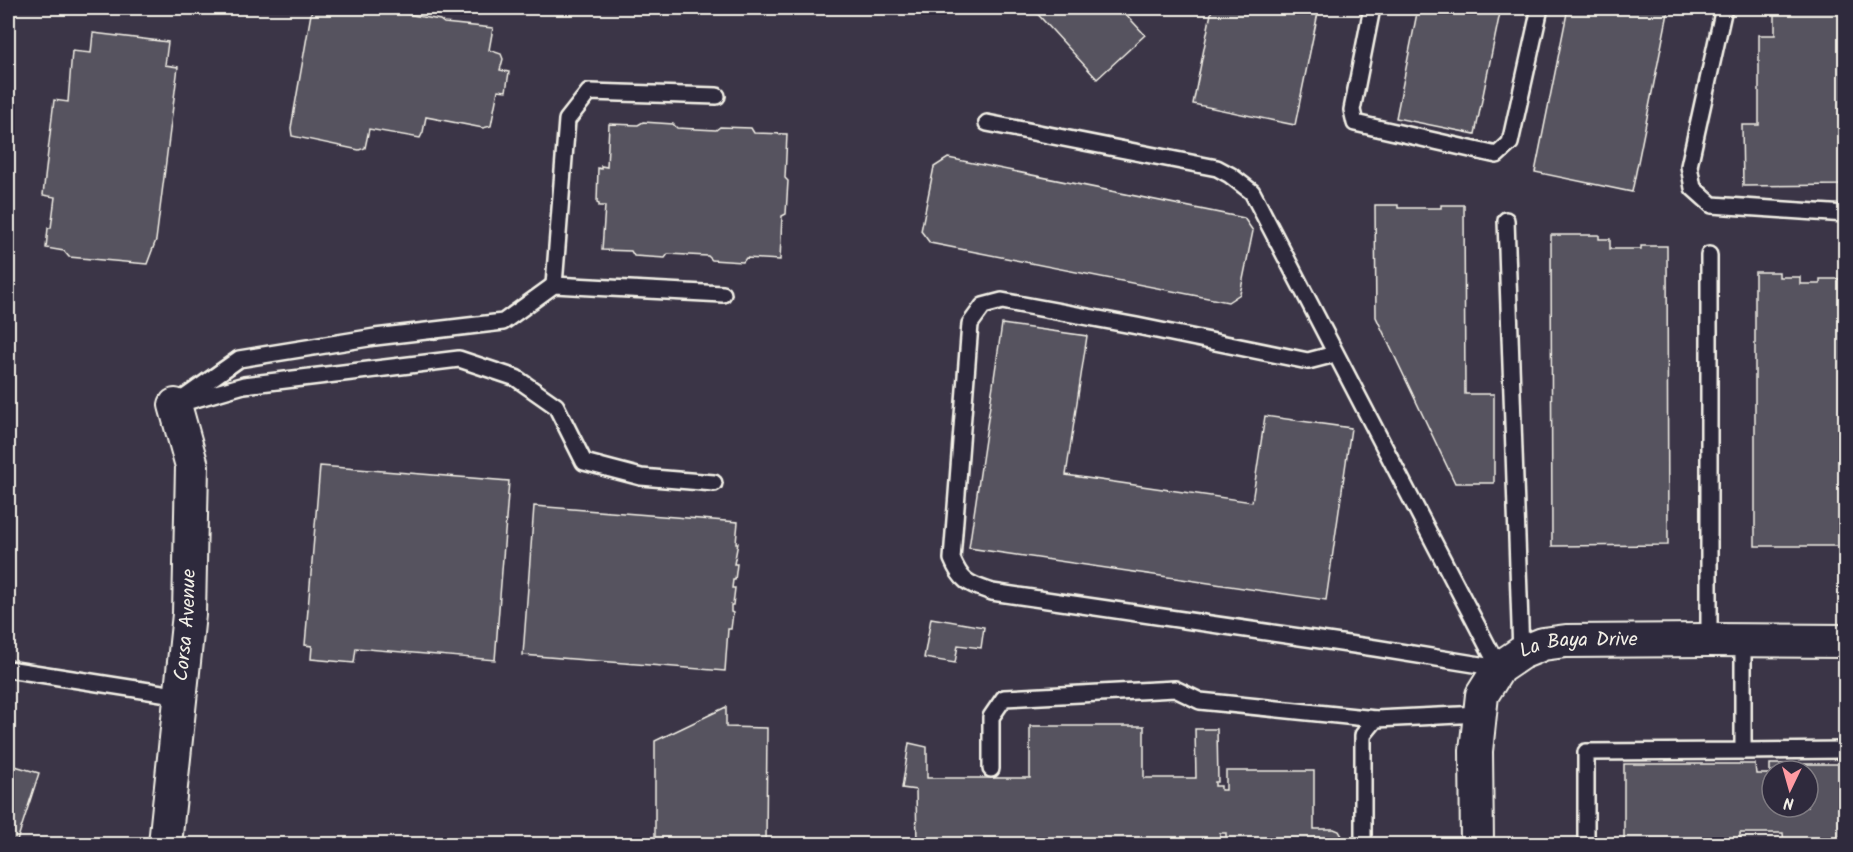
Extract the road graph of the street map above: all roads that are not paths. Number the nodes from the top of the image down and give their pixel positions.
1 (1372, 8) edge
2 (1540, 8) edge
3 (1724, 8) edge
4 (717, 96) dead end
5 (987, 123) dead end
6 (1845, 214) edge
7 (1506, 220) dead end
8 (1709, 255) dead end
9 (554, 285) junction
10 (723, 294) dead end
11 (1335, 354) junction
12 (175, 405) junction
13 (714, 483) dead end
14 (1709, 640) junction
15 (1743, 640) junction
16 (1845, 641) edge
17 (1510, 661) junction
18 (8, 669) edge
19 (181, 696) junction
20 (1480, 714) junction
21 (1376, 719) junction
22 (1845, 750) edge
23 (1743, 751) junction
24 (991, 769) dead end
25 (165, 844) edge
26 (1363, 844) edge
27 (1477, 844) edge
28 (1586, 844) edge

1 - 2 lane
3 - 6 lane
4 - 9 lane
5 - 11 lane
7 - 17 lane
8 - 14 lane
9 - 10 lane
9 - 12 lane
11 - 17 lane
11 - 17 lane
12 - 13 lane
12 - 19 street, Corsa Avenue
14 - 15 street, La Baya Drive
14 - 17 street, La Baya Drive
15 - 16 street, La Baya Drive
15 - 23 lane
17 - 20 street, La Baya Drive
18 - 19 lane
19 - 25 street, Corsa Avenue
20 - 21 lane
20 - 27 street, La Baya Drive
21 - 24 lane
21 - 26 lane
22 - 23 lane
23 - 28 lane

